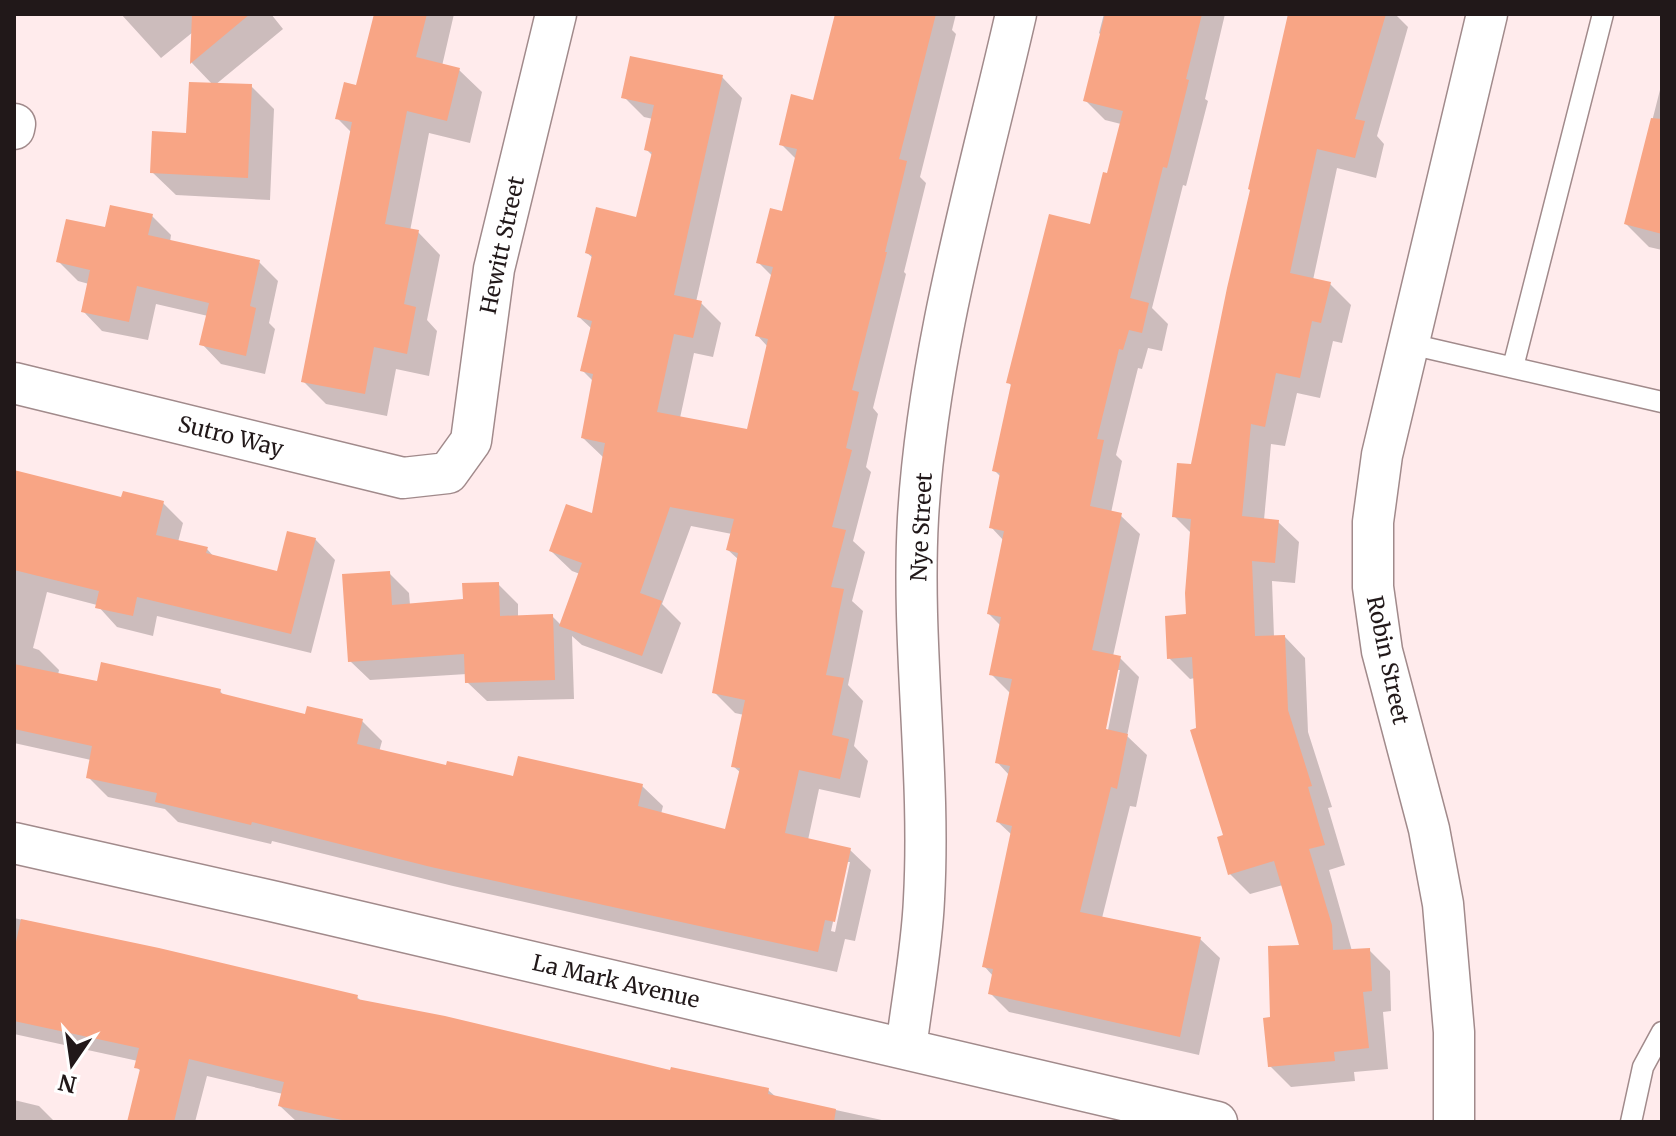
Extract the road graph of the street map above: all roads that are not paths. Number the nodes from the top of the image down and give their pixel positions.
1 (556, 14) edge
2 (1016, 14) edge
3 (1487, 14) edge
4 (1603, 14) edge
5 (1410, 344) junction
6 (1513, 367) junction
7 (14, 383) edge
8 (1662, 402) edge
9 (448, 473) joint
10 (14, 843) edge
11 (1662, 1032) edge
12 (906, 1049) junction
13 (1217, 1122) edge
14 (1454, 1122) edge
15 (1631, 1122) edge

1 - 9 street, Hewitt Street
2 - 12 street, Nye Street
3 - 5 street, Robin Street
4 - 6 lane
5 - 6 lane
5 - 14 street, Robin Street
6 - 8 lane
7 - 9 street, Sutro Way
10 - 12 street, La Mark Avenue
11 - 15 lane
12 - 13 street, La Mark Avenue

